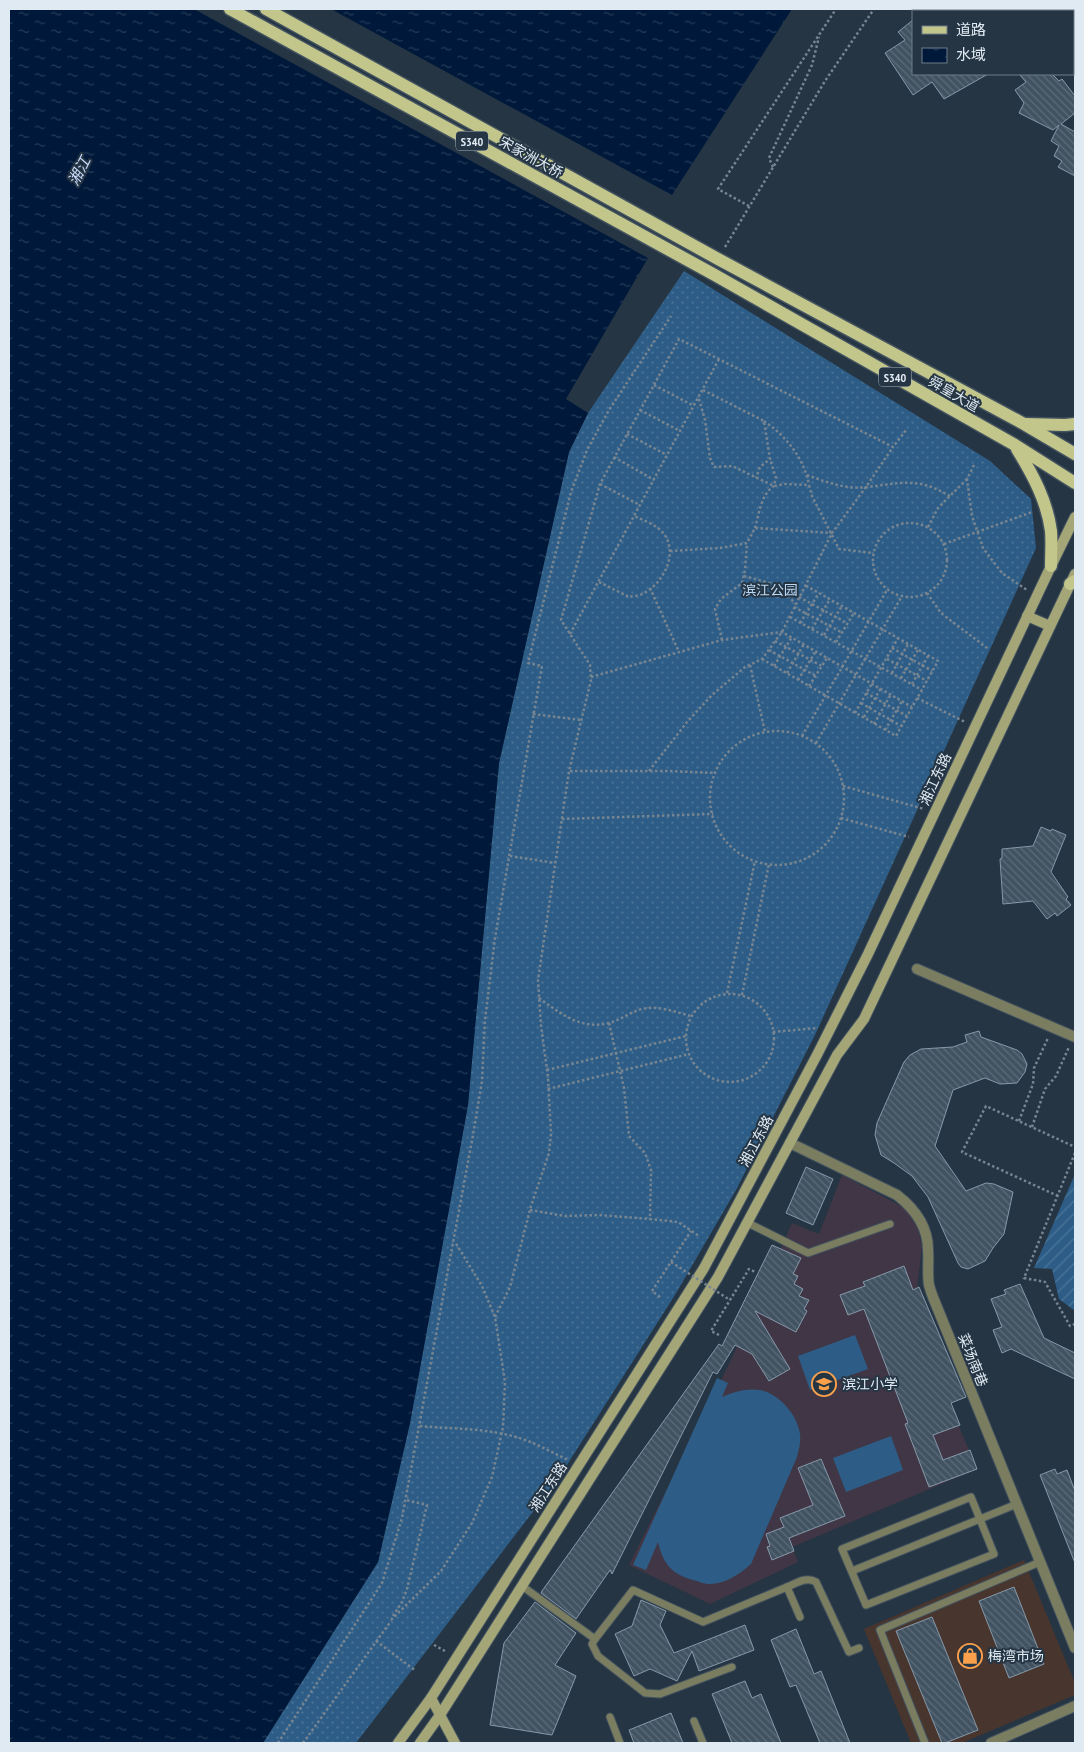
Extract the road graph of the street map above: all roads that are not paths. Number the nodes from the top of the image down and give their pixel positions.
1 (230, 9) edge
2 (266, 9) edge
3 (721, 254) joint
4 (713, 274) joint
5 (1024, 424) junction
6 (1075, 424) edge
7 (1014, 445) junction
8 (1075, 454) edge
9 (1075, 483) edge
10 (1075, 517) edge
11 (1051, 566) junction
12 (1074, 580) edge
13 (1027, 616) junction
14 (1050, 626) junction
15 (918, 969) dead end
16 (1074, 1036) edge
17 (790, 1143) junction
18 (748, 1223) junction
19 (890, 1224) dead end
20 (1017, 1504) junction
21 (980, 1519) junction
22 (1040, 1562) junction
23 (852, 1571) junction
24 (522, 1586) junction
25 (787, 1587) junction
26 (800, 1616) dead end
27 (596, 1639) junction
28 (859, 1648) dead end
29 (1075, 1648) edge
30 (732, 1667) dead end
31 (431, 1698) junction
32 (1075, 1706) edge
33 (440, 1715) junction
34 (610, 1718) dead end
35 (694, 1721) dead end
36 (398, 1743) edge
37 (420, 1743) edge
38 (454, 1743) edge
39 (620, 1743) edge
40 (703, 1743) edge
41 (925, 1743) edge
42 (991, 1743) edge

1 - 4 main road, 宋家洲大桥 / S340
2 - 3 main road, 宋家洲大桥 / S340
3 - 5 main road, 舜皇大道 / S340
4 - 7 main road, 舜皇大道 / S340
5 - 6 main road
5 - 8 main road, 舜皇大道 / S340
7 - 9 main road, 舜皇大道 / S340
7 - 11 main road
10 - 11 main road, 湘江东路
11 - 13 main road, 湘江东路
12 - 14 main road
13 - 14 main road
13 - 31 main road, 湘江东路
14 - 17 main road
15 - 16 street
17 - 18 main road
17 - 20 street, 菜场南巷
18 - 19 lane
18 - 24 main road
20 - 21 lane
20 - 22 street, 菜场南巷
21 - 23 lane
21 - 23 lane
21 - 23 lane
22 - 29 street, 菜场南巷
22 - 41 lane
24 - 27 lane
24 - 33 main road
25 - 26 lane
25 - 27 lane
25 - 28 lane
27 - 30 lane
31 - 33 main road
31 - 36 main road, 湘江东路
32 - 42 street
33 - 37 main road
33 - 38 main road
34 - 39 lane
35 - 40 lane

